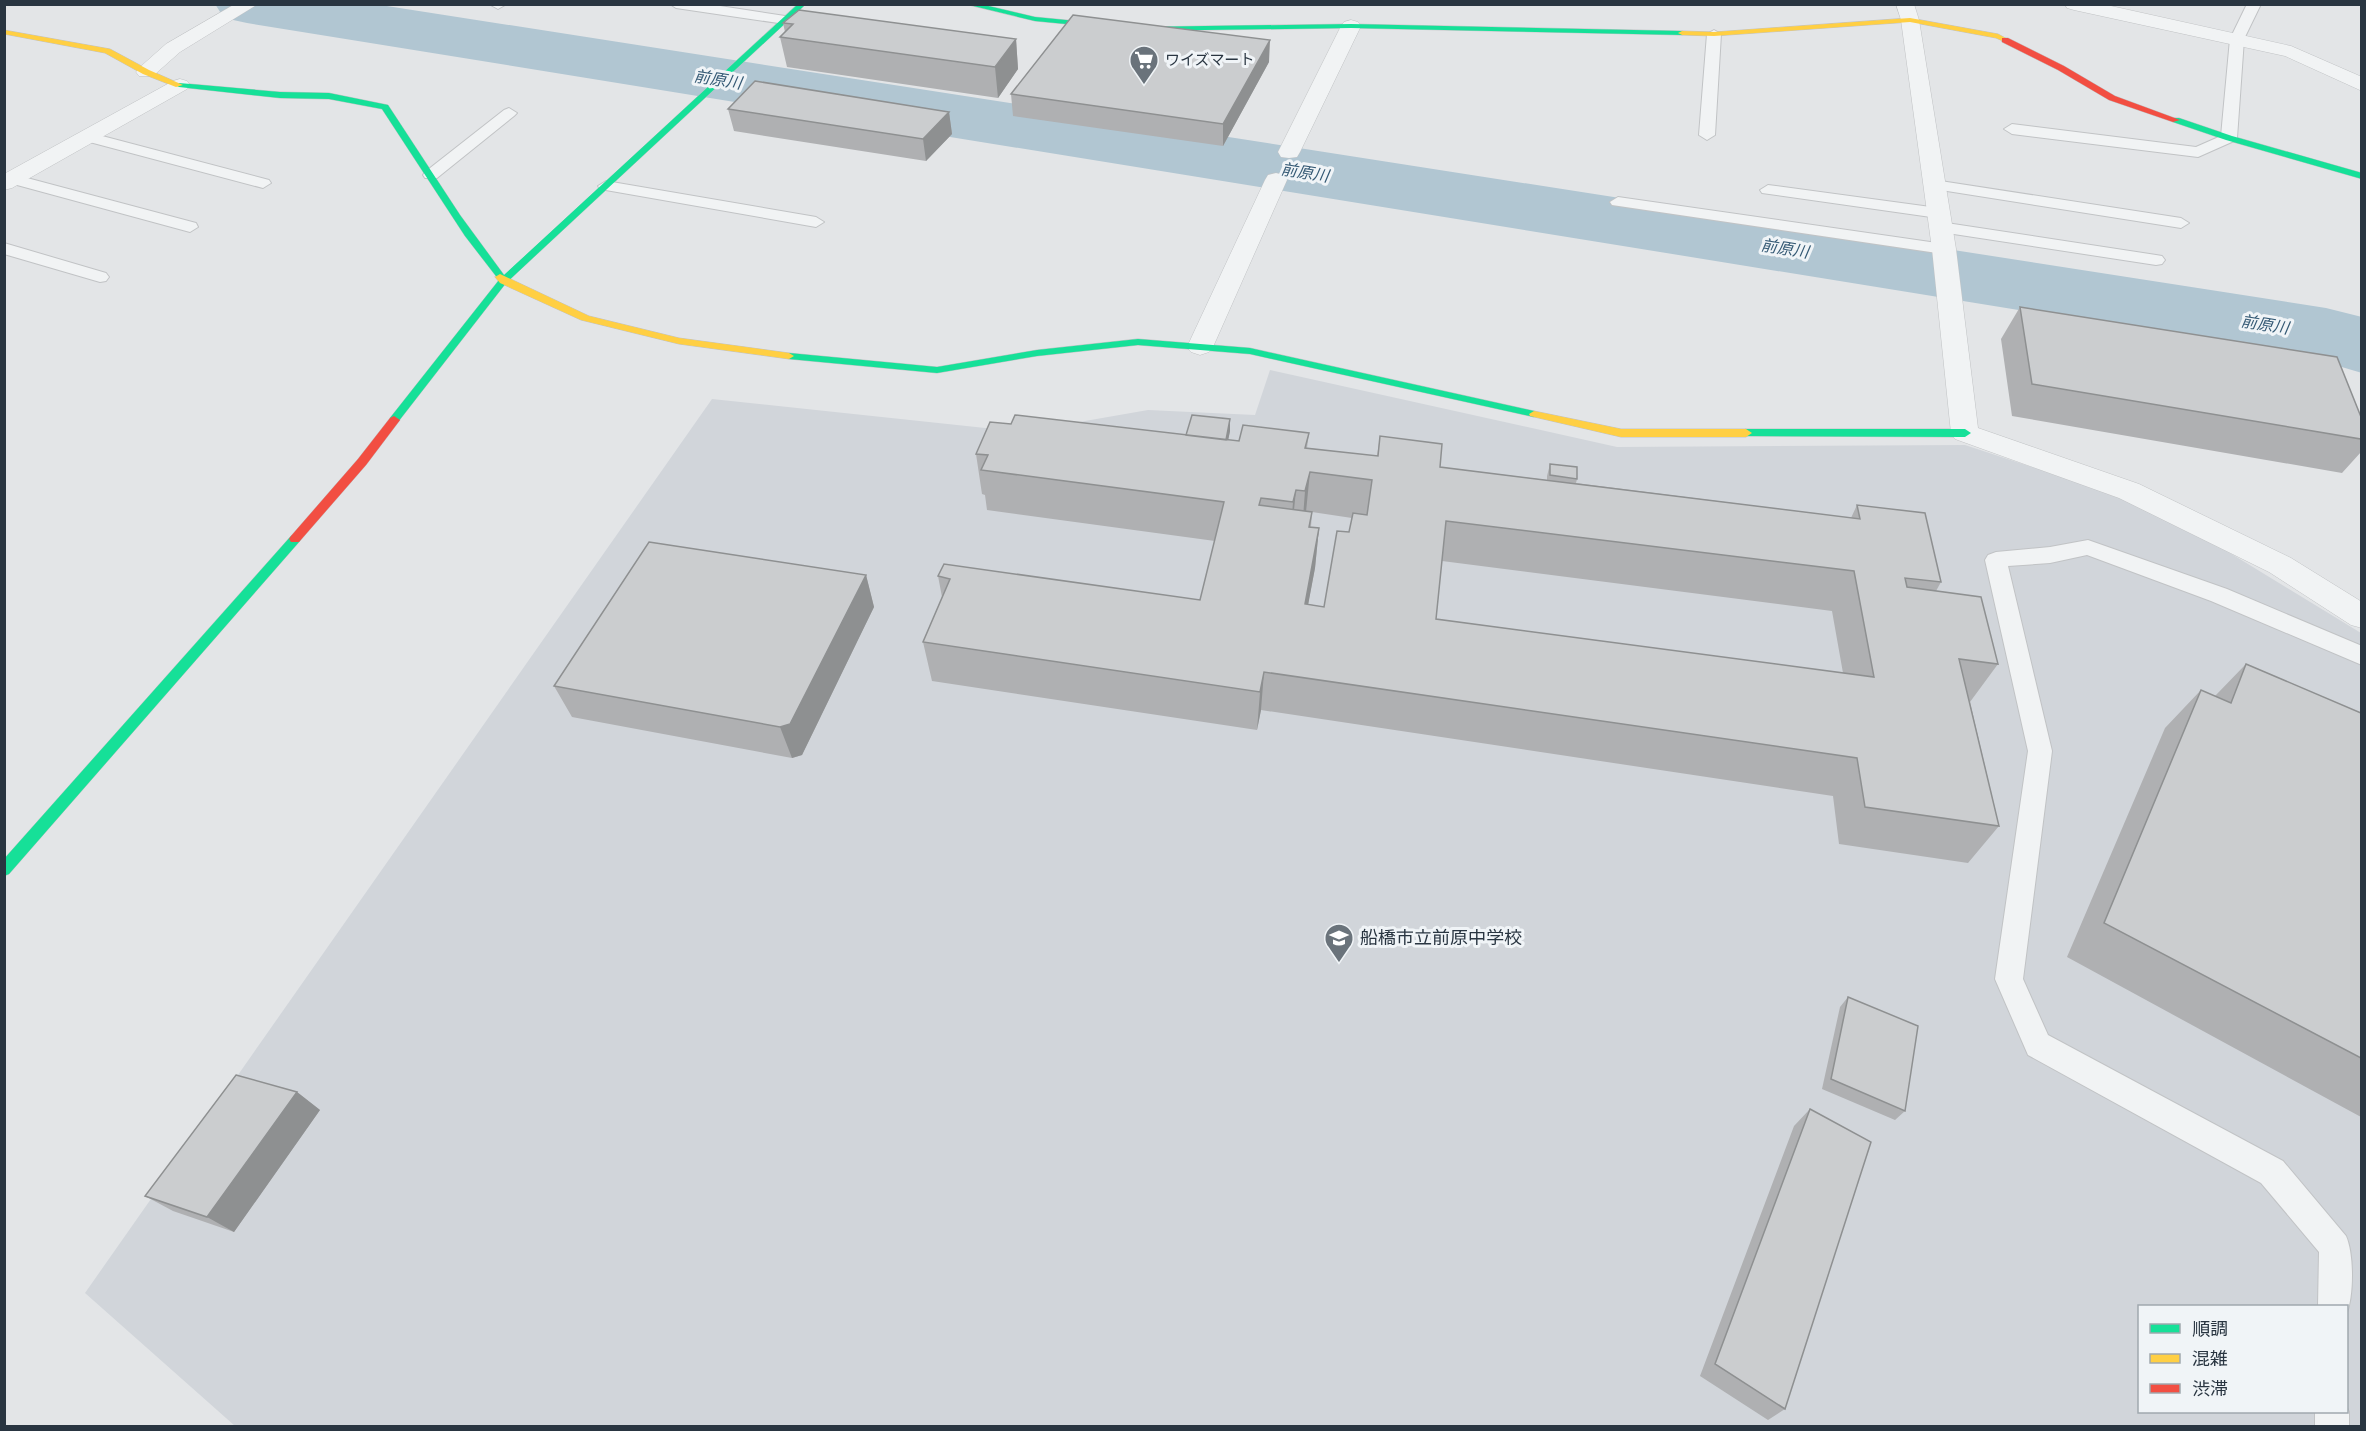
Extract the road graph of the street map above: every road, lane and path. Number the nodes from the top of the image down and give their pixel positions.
1 (249, 4) edge
2 (676, 4) edge
3 (803, 4) edge
4 (968, 4) edge
5 (2074, 4) edge
6 (2254, 4) edge
7 (1907, 12) edge
8 (786, 20) junction
9 (1351, 26) junction
10 (4, 32) edge
11 (1714, 34) junction
12 (2237, 39) junction
13 (146, 72) junction
14 (2360, 82) edge
15 (180, 85) junction
16 (509, 113) dead end
17 (2012, 129) dead end
18 (1707, 135) dead end
19 (87, 137) junction
20 (2229, 138) junction
21 (1289, 152) dead end
22 (431, 175) junction
23 (2361, 177) edge
24 (1276, 180) dead end
25 (8, 181) edge
26 (262, 183) dead end
27 (1934, 185) junction
28 (606, 186) junction
29 (1768, 190) dead end
30 (1618, 202) dead end
31 (1939, 220) junction
32 (816, 222) dead end
33 (2181, 223) dead end
34 (190, 227) dead end
35 (4, 248) edge
36 (2156, 260) dead end
37 (1946, 264) junction
38 (100, 277) dead end
39 (503, 281) junction
40 (1200, 347) junction
41 (1965, 433) junction
42 (2361, 617) edge
43 (2361, 656) edge
44 (4, 870) edge
45 (2334, 1305) edge

1 - 13 street
2 - 8 lane
3 - 8 street
4 - 9 street
5 - 12 street
6 - 12 lane
7 - 11 street
7 - 20 street
7 - 27 street
8 - 28 street
9 - 11 street
9 - 21 street
10 - 13 street
11 - 18 lane
12 - 14 street
12 - 20 lane
13 - 15 street
15 - 19 street
15 - 22 street
16 - 22 lane
17 - 20 lane
19 - 25 street
19 - 26 lane
20 - 23 street
22 - 39 street
24 - 40 street
25 - 34 lane
27 - 31 street
27 - 33 lane
28 - 32 lane
28 - 39 street
29 - 31 lane
30 - 37 lane
31 - 36 lane
31 - 37 street
35 - 38 lane
37 - 41 street
39 - 40 street
39 - 44 street
40 - 41 street
41 - 42 street
43 - 45 lane

